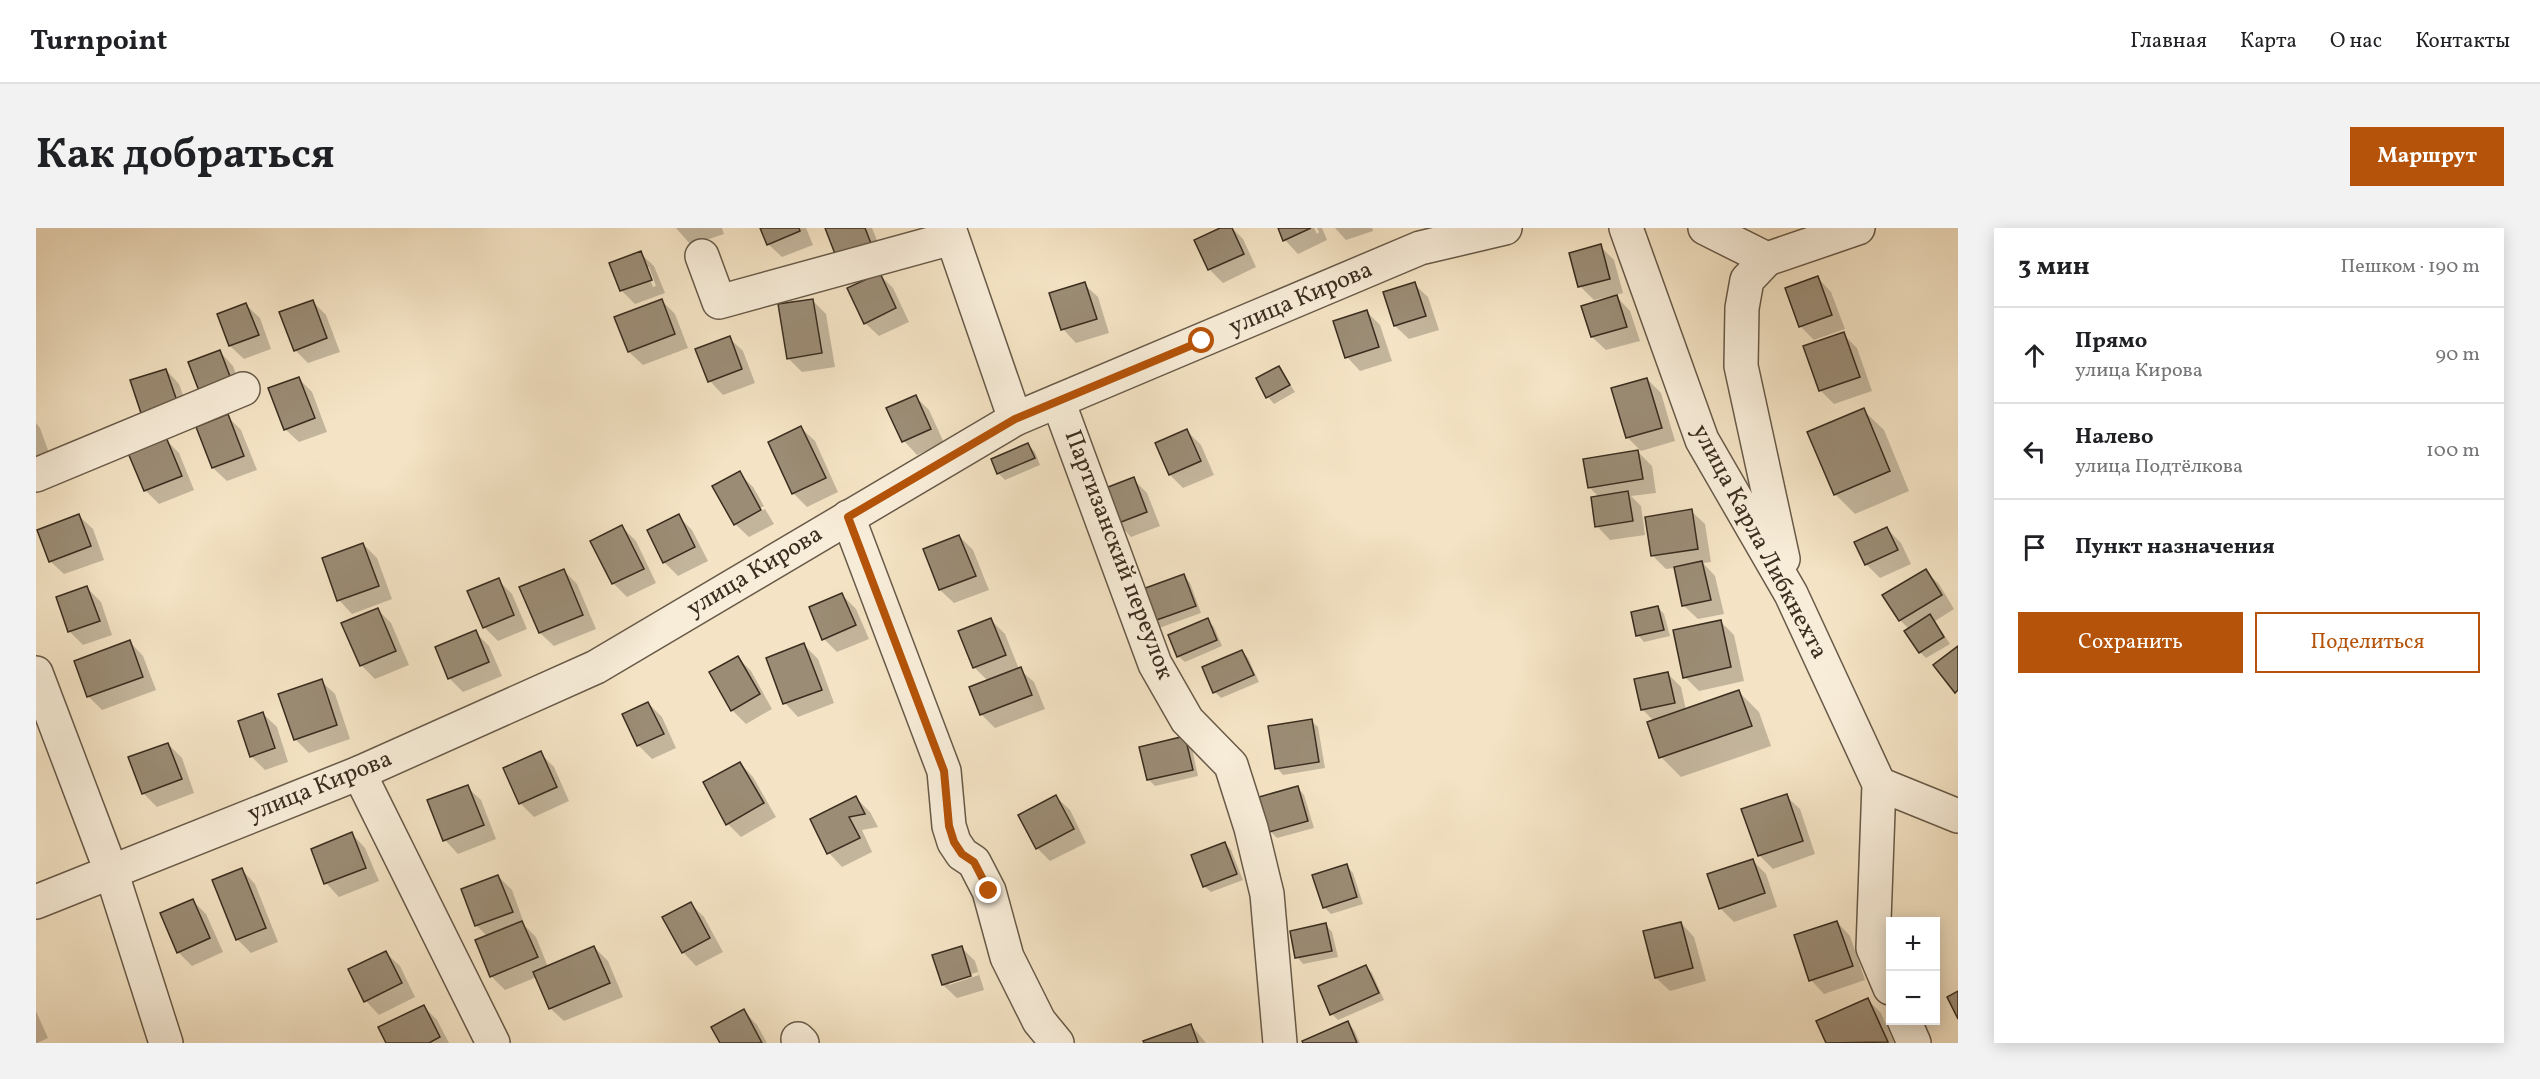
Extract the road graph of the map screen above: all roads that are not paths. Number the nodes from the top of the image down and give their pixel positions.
1 (1505, 228) edge
2 (1626, 228) edge
3 (1705, 228) edge
4 (1858, 228) edge
5 (951, 233) edge
6 (702, 256) dead end
7 (1767, 259) junction
8 (243, 389) dead end
9 (1058, 401) junction
10 (1015, 419) junction
11 (36, 475) edge
12 (848, 517) junction
13 (1791, 594) junction
14 (36, 673) edge
15 (359, 773) junction
16 (1879, 784) junction
17 (1958, 816) edge
18 (111, 871) junction
19 (36, 902) edge
20 (1886, 978) edge
21 (1906, 1025) edge
22 (166, 1043) edge
23 (493, 1043) edge
24 (1057, 1043) edge
25 (1280, 1043) edge
26 (1914, 1043) edge

1 - 9 street, улица Кирова
2 - 13 street, улица Карла Либкнехта
3 - 7 street
4 - 7 street
5 - 6 street
5 - 10 street
7 - 13 street
8 - 11 street
9 - 10 street, улица Кирова
9 - 25 street, Партизанский переулок
10 - 12 street, улица Кирова
12 - 15 street, улица Кирова
12 - 24 street
13 - 16 street, улица Карла Либкнехта
14 - 18 street
15 - 18 street, улица Кирова
15 - 23 street
16 - 17 street
16 - 20 street, улица Карла Либкнехта
18 - 19 street, улица Кирова
18 - 22 street
21 - 26 street

